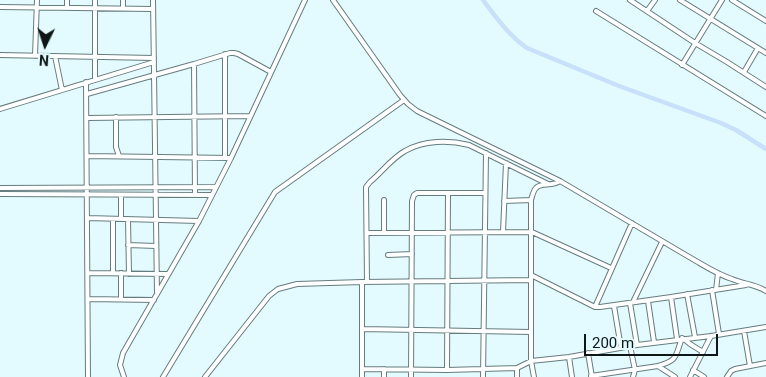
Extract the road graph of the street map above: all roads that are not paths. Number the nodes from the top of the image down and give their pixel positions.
1 (36, 0) edge
2 (68, 0) edge
3 (95, 0) edge
4 (123, 0) edge
5 (153, 0) edge
6 (305, 0) edge
7 (333, 0) edge
8 (630, 0) edge
9 (655, 0) edge
10 (680, 0) edge
11 (722, 0) edge
12 (732, 0) edge
13 (0, 7) edge
14 (36, 7) junction
15 (67, 8) junction
16 (94, 8) junction
17 (123, 8) junction
18 (153, 9) junction
19 (596, 11) dead end
20 (647, 12) junction
21 (710, 19) junction
22 (766, 21) edge
23 (695, 43) junction
24 (758, 48) junction
25 (766, 53) edge
26 (225, 54) junction
27 (0, 55) edge
28 (35, 56) junction
29 (55, 56) junction
30 (94, 57) junction
31 (154, 60) junction
32 (194, 64) junction
33 (682, 65) junction
34 (271, 72) junction
35 (744, 72) junction
36 (154, 76) junction
37 (95, 80) junction
38 (86, 82) junction
39 (766, 87) edge
40 (62, 90) junction
41 (87, 94) junction
42 (404, 100) junction
43 (0, 109) edge
44 (250, 116) junction
45 (766, 116) edge
46 (116, 117) junction
47 (154, 117) junction
48 (195, 117) junction
49 (226, 117) junction
50 (87, 118) junction
51 (486, 153) junction
52 (87, 156) junction
53 (119, 156) junction
54 (155, 157) junction
55 (196, 157) junction
56 (225, 158) junction
57 (231, 158) junction
58 (506, 163) junction
59 (560, 181) junction
60 (548, 184) junction
61 (155, 187) junction
62 (196, 187) junction
63 (215, 187) junction
64 (0, 188) edge
65 (87, 188) junction
66 (485, 193) junction
67 (0, 194) edge
68 (87, 194) junction
69 (448, 194) junction
70 (121, 195) junction
71 (155, 195) junction
72 (195, 195) junction
73 (212, 195) junction
74 (384, 200) dead end
75 (531, 200) junction
76 (504, 201) junction
77 (88, 218) junction
78 (113, 218) junction
79 (121, 219) junction
80 (128, 219) junction
81 (156, 220) junction
82 (199, 221) junction
83 (632, 223) junction
84 (412, 232) junction
85 (448, 232) junction
86 (485, 232) junction
87 (503, 232) junction
88 (532, 232) junction
89 (367, 233) junction
90 (384, 233) junction
91 (662, 242) junction
92 (128, 245) junction
93 (156, 246) junction
94 (412, 254) junction
95 (388, 255) dead end
96 (611, 268) junction
97 (88, 273) junction
98 (113, 273) junction
99 (121, 273) junction
100 (718, 273) junction
101 (129, 274) junction
102 (156, 274) junction
103 (168, 274) junction
104 (531, 278) junction
105 (412, 281) junction
106 (448, 281) junction
107 (484, 281) junction
108 (364, 282) junction
109 (749, 284) junction
110 (714, 290) junction
111 (766, 290) edge
112 (157, 294) junction
113 (687, 294) junction
114 (671, 297) junction
115 (88, 299) junction
116 (121, 300) junction
117 (154, 300) junction
118 (648, 301) junction
119 (632, 303) junction
120 (614, 306) junction
121 (595, 307) junction
122 (766, 327) edge
123 (362, 329) junction
124 (411, 330) junction
125 (448, 330) junction
126 (484, 331) junction
127 (744, 331) junction
128 (531, 332) junction
129 (719, 334) junction
130 (711, 336) junction
131 (695, 337) junction
132 (681, 339) junction
133 (654, 342) junction
134 (638, 345) junction
135 (630, 346) junction
136 (621, 348) junction
137 (703, 352) junction
138 (588, 353) junction
139 (569, 357) junction
140 (531, 361) junction
141 (766, 363) edge
142 (658, 366) junction
143 (750, 366) junction
144 (517, 368) junction
145 (362, 369) junction
146 (411, 369) junction
147 (384, 370) junction
148 (447, 370) junction
149 (483, 370) junction
150 (634, 370) junction
151 (693, 370) junction
152 (88, 377) edge
153 (124, 377) edge
154 (163, 377) edge
155 (206, 377) edge
156 (362, 377) edge
157 (384, 377) edge
158 (411, 377) edge
159 (483, 377) edge
160 (517, 377) edge
161 (534, 377) edge
162 (572, 377) edge
163 (592, 377) edge
164 (634, 377) edge
165 (675, 377) edge
166 (690, 377) edge
167 (704, 377) edge
168 (727, 377) edge

1 - 14 street
2 - 15 street
3 - 16 street
4 - 17 street
5 - 18 street
6 - 34 street
7 - 42 street
8 - 20 street
9 - 20 street
10 - 21 street
11 - 21 street
12 - 22 street
13 - 14 street
14 - 15 street
14 - 28 street
15 - 16 street
16 - 17 street
16 - 30 street
17 - 18 street
18 - 31 street
19 - 33 street
20 - 23 street
21 - 23 street
21 - 24 street
23 - 33 street
23 - 35 street
24 - 25 street
24 - 35 street
26 - 32 street
26 - 34 street
26 - 49 street
27 - 28 street
28 - 29 street
29 - 30 street
29 - 40 street
30 - 31 street
30 - 37 street
31 - 36 street
31 - 37 street
32 - 36 street
32 - 48 street
33 - 45 street
34 - 44 street
35 - 39 street
36 - 41 street
36 - 47 street
37 - 38 street
38 - 40 street
38 - 41 street
40 - 43 street
41 - 50 street
42 - 59 street
42 - 154 street
44 - 49 street
44 - 57 street
46 - 47 street
46 - 50 street
46 - 53 street
47 - 48 street
47 - 54 street
48 - 49 street
48 - 55 street
49 - 56 street
50 - 52 street
51 - 58 street
51 - 66 street
51 - 89 street
52 - 53 street
52 - 65 street
53 - 54 street
54 - 55 street
54 - 61 street
55 - 56 street
55 - 62 street
56 - 57 street
57 - 63 street
58 - 60 street
58 - 76 street
59 - 60 street
59 - 83 street
60 - 75 street
61 - 62 street
61 - 65 street
61 - 71 street
62 - 63 street
62 - 72 street
63 - 73 street
64 - 65 street
65 - 68 street
66 - 69 street
66 - 86 street
67 - 68 street
68 - 70 street
68 - 77 street
69 - 84 street
69 - 85 street
70 - 71 street
70 - 79 street
71 - 72 street
71 - 81 street
72 - 73 street
73 - 82 street
74 - 90 street
75 - 76 street
75 - 88 street
76 - 87 street
77 - 78 street
77 - 97 street
78 - 79 street
78 - 98 street
79 - 80 street
80 - 81 street
80 - 92 street
81 - 82 street
81 - 93 street
82 - 103 street
83 - 91 street
83 - 96 street
84 - 85 street
84 - 90 street
84 - 94 street
85 - 86 street
85 - 106 street
86 - 87 street
86 - 107 street
87 - 88 street
88 - 96 street
88 - 104 street
89 - 90 street
89 - 108 street
91 - 100 street
91 - 119 street
92 - 93 street
92 - 101 street
93 - 102 street
94 - 95 street
94 - 105 street
96 - 121 street
97 - 98 street
97 - 115 street
98 - 99 street
99 - 101 street
99 - 116 street
100 - 109 street
100 - 110 street
101 - 102 street
102 - 103 street
102 - 112 street
103 - 112 street
104 - 107 street
104 - 121 street
104 - 128 street
105 - 106 street
105 - 108 street
105 - 124 street
106 - 107 street
106 - 125 street
107 - 126 street
108 - 123 street
108 - 155 street
109 - 110 street
109 - 111 street
110 - 113 street
110 - 129 street
112 - 117 street
113 - 114 street
113 - 131 street
114 - 118 street
114 - 132 street
115 - 116 street
115 - 152 street
116 - 117 street
117 - 153 street
118 - 119 street
118 - 133 street
119 - 120 street
119 - 134 street
120 - 121 street
120 - 136 street
122 - 127 street
123 - 124 street
123 - 145 street
124 - 125 street
124 - 146 street
125 - 126 street
125 - 148 street
126 - 128 street
126 - 149 street
127 - 129 street
127 - 143 street
128 - 140 street
129 - 130 street
130 - 131 street
130 - 137 street
131 - 132 street
132 - 133 street
132 - 137 street
132 - 142 street
133 - 134 street
134 - 135 street
135 - 136 street
135 - 150 street
136 - 138 street
137 - 151 street
138 - 139 street
138 - 163 street
139 - 140 street
139 - 162 street
140 - 144 street
140 - 161 street
141 - 143 street
142 - 150 street
142 - 165 street
143 - 168 street
144 - 149 street
144 - 160 street
145 - 147 street
145 - 156 street
146 - 147 street
146 - 148 street
146 - 158 street
147 - 157 street
148 - 149 street
149 - 159 street
150 - 163 street
150 - 164 street
151 - 166 street
151 - 167 street

